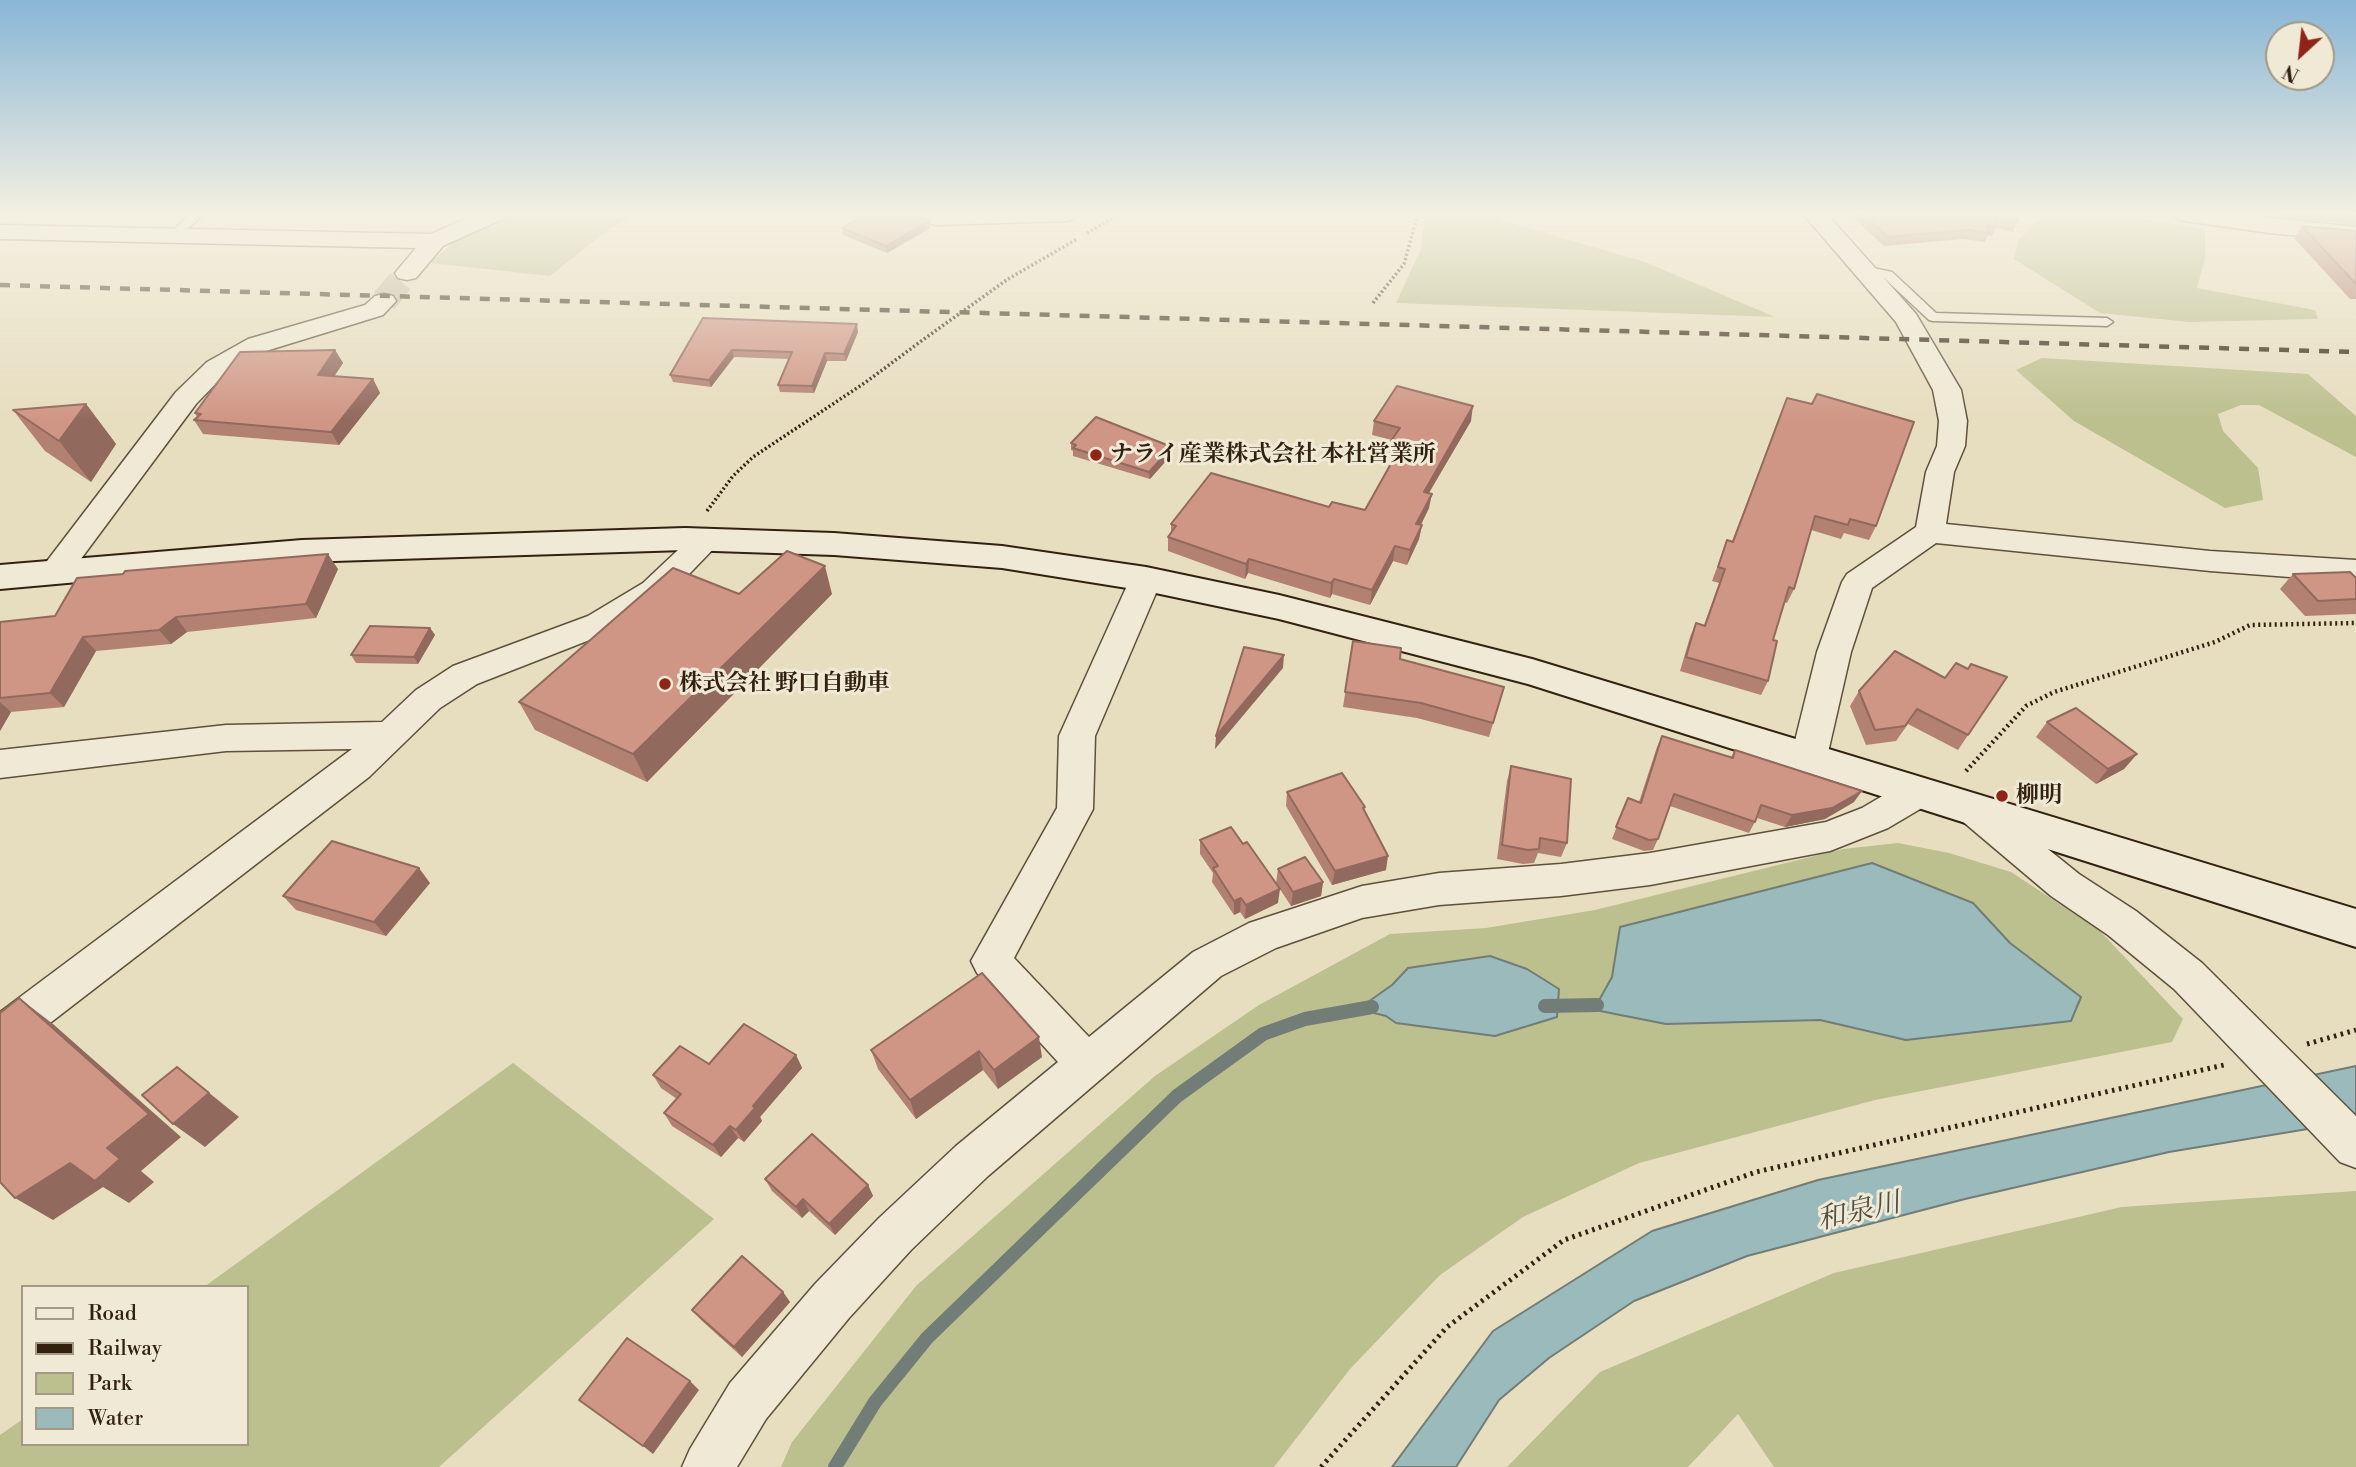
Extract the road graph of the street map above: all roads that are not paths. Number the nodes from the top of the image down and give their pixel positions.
1 (1875, 282) edge
2 (1896, 282) edge
3 (384, 301) tunnel mouth
4 (2107, 322) dead end
5 (1930, 532) junction
6 (696, 540) junction
7 (2356, 571) edge
8 (55, 572) junction
9 (0, 578) edge
10 (1146, 579) junction
11 (389, 735) junction
12 (1809, 757) junction
13 (0, 764) edge
14 (1944, 801) junction
15 (2356, 928) edge
16 (0, 1037) edge
17 (1088, 1065) junction
18 (2356, 1147) edge
19 (708, 1467) edge

1 - 5 street
2 - 4 lane
3 - 8 street
5 - 7 street
5 - 12 street
6 - 8 street
6 - 10 street
6 - 11 street
8 - 9 street
10 - 12 street
10 - 17 street
11 - 13 street
11 - 16 street
12 - 14 street
14 - 15 street
14 - 17 street
14 - 18 street
17 - 19 street

